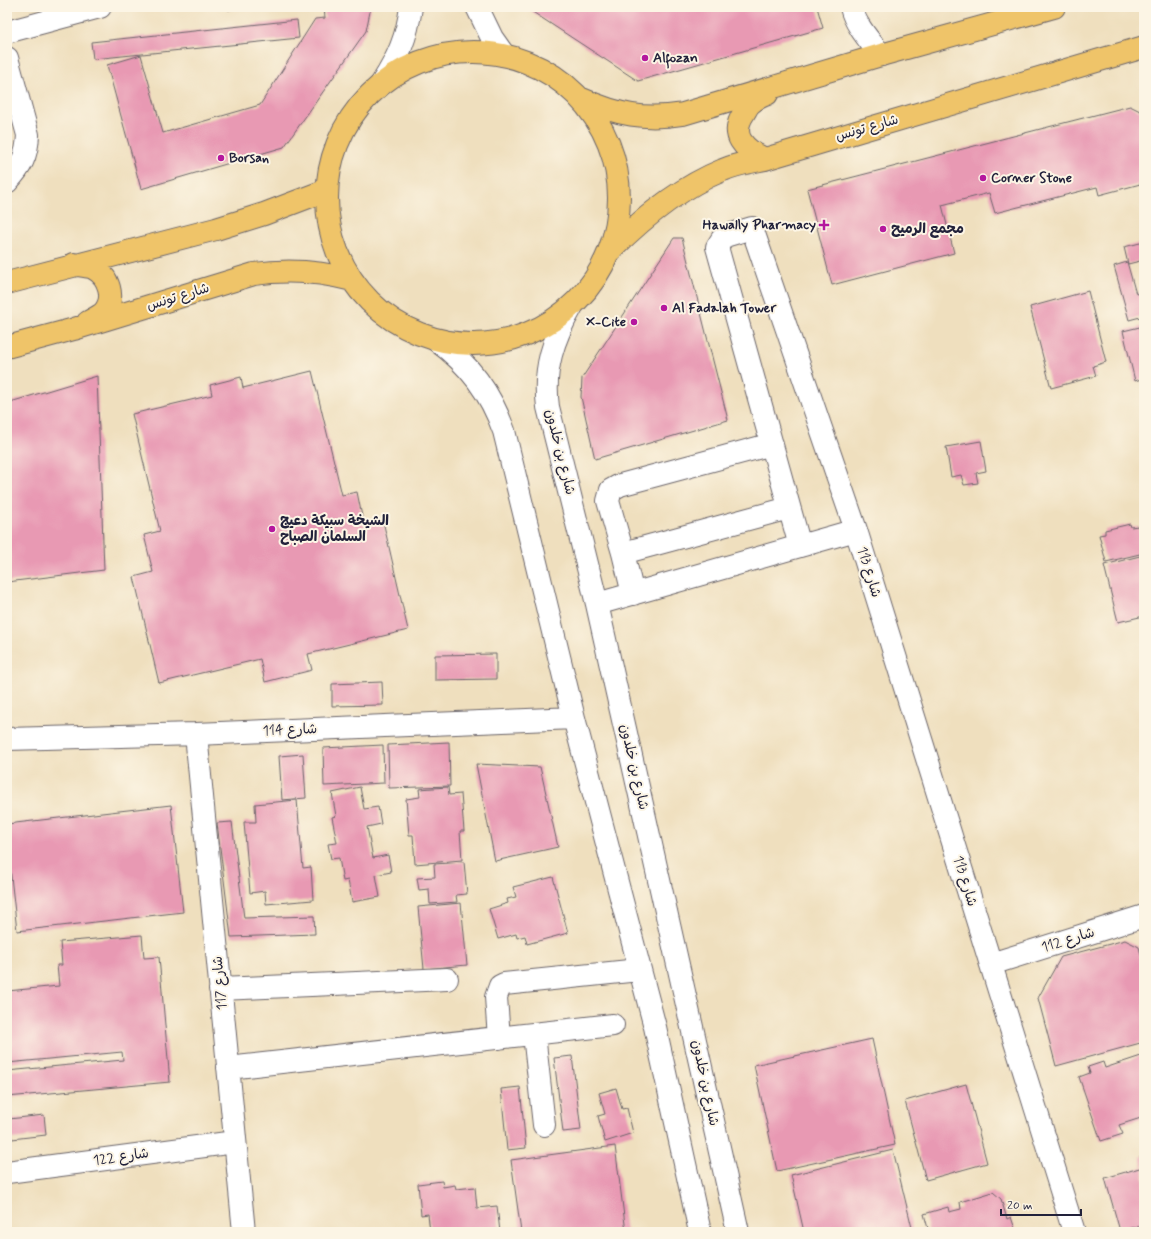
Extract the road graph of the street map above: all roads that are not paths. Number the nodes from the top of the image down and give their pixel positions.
1 (100, 7) edge
2 (411, 7) edge
3 (477, 7) edge
4 (851, 7) edge
5 (1054, 7) edge
6 (71, 11) edge
7 (7, 32) edge
8 (1140, 52) edge
9 (504, 54) junction
10 (881, 55) junction
11 (7, 58) edge
12 (382, 83) junction
13 (784, 84) junction
14 (12, 99) edge
15 (582, 99) junction
16 (765, 159) junction
17 (7, 182) edge
18 (327, 190) junction
19 (611, 250) junction
20 (74, 264) junction
21 (352, 280) junction
22 (7, 282) edge
23 (572, 306) junction
24 (74, 329) junction
25 (436, 340) junction
26 (7, 347) edge
27 (772, 444) junction
28 (789, 508) junction
29 (856, 530) junction
30 (800, 546) junction
31 (623, 553) junction
32 (633, 594) junction
33 (597, 604) junction
34 (574, 718) junction
35 (196, 734) junction
36 (7, 739) edge
37 (1144, 916) edge
38 (991, 964) junction
39 (639, 970) junction
40 (447, 979) dead end
41 (220, 989) junction
42 (613, 1025) dead end
43 (534, 1034) junction
44 (499, 1038) junction
45 (228, 1068) junction
46 (544, 1125) dead end
47 (235, 1142) junction
48 (7, 1172) edge
49 (244, 1232) edge
50 (700, 1232) edge
51 (738, 1232) edge
52 (1074, 1232) edge

1 - 6 street
2 - 12 street
3 - 9 street
4 - 10 street
5 - 10 main road
6 - 7 street
8 - 16 main road, شارع تونس
9 - 12 main road
9 - 15 main road
10 - 13 main road
11 - 14 street
12 - 18 main road
13 - 15 main road
13 - 16 main road
14 - 17 street
15 - 19 main road
16 - 19 main road, شارع تونس
18 - 20 main road
18 - 21 main road
19 - 23 main road
20 - 22 main road
20 - 24 main road
21 - 24 main road, شارع تونس
21 - 25 main road
23 - 25 main road
23 - 33 street, شارع بن خلدون
24 - 26 main road, شارع تونس
25 - 34 street
27 - 28 street
27 - 29 street, شارع 113
27 - 31 street
28 - 30 street
28 - 31 street
29 - 30 street, شارع 113
29 - 38 street, شارع 113
30 - 32 street, شارع 113
31 - 32 street
32 - 33 street, شارع 113
33 - 51 street, شارع بن خلدون
34 - 35 street, شارع 114
34 - 39 street
35 - 36 street, شارع 114
35 - 41 street, شارع 117
37 - 38 street, شارع 112
38 - 52 street, شارع 113
39 - 44 street
39 - 50 street
40 - 41 street
41 - 45 street, شارع 117
42 - 43 street
43 - 44 street
43 - 46 street
44 - 45 street
45 - 47 street, شارع 117
47 - 48 street, شارع 122
47 - 49 street, شارع 117

